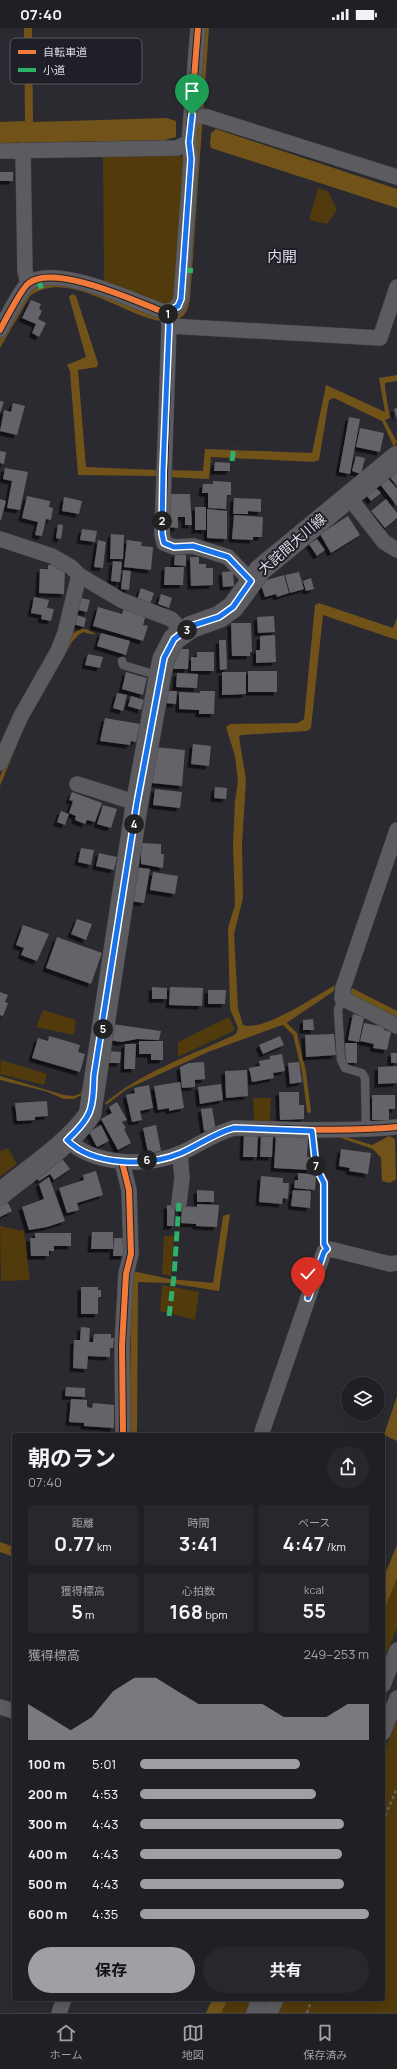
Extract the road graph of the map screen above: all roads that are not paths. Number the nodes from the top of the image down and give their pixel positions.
1 (198, 28) edge
2 (200, 116) junction
3 (189, 142) junction
4 (23, 150) junction
5 (0, 151) edge
6 (397, 177) edge
7 (28, 283) junction
8 (397, 287) edge
9 (169, 319) junction
10 (0, 330) edge
11 (397, 457) edge
12 (348, 496) junction
13 (0, 539) edge
14 (397, 550) edge
15 (79, 576) junction
16 (251, 581) junction
17 (184, 632) junction
18 (122, 661) dead end
19 (160, 676) junction
20 (0, 763) edge
21 (77, 784) dead end
22 (137, 803) junction
23 (397, 830) edge
24 (342, 998) junction
25 (397, 1026) edge
26 (397, 1127) edge
27 (366, 1130) junction
28 (312, 1131) junction
29 (67, 1140) junction
30 (180, 1154) junction
31 (122, 1162) junction
32 (0, 1194) edge
33 (179, 1203) dead end
34 (327, 1249) junction
35 (397, 1263) edge
36 (123, 1433) edge
37 (262, 1433) edge
38 (397, 1650) edge
39 (386, 1670) edge
40 (397, 1698) edge
41 (0, 1706) edge
42 (12, 1710) edge
43 (385, 1728) edge
44 (63, 2001) edge
45 (259, 2001) edge
46 (275, 2001) edge
47 (59, 2013) edge
48 (254, 2013) edge
49 (270, 2013) edge

1 - 2 street
2 - 3 street
2 - 6 street
3 - 4 street
3 - 9 street
4 - 5 street
4 - 7 street
7 - 9 street
7 - 10 street
8 - 9 street
9 - 16 street
11 - 12 main road, 大詫間大川線
12 - 14 street
12 - 16 main road, 大詫間大川線
13 - 15 street
15 - 17 street
15 - 20 street
16 - 17 main road, 大詫間大川線
17 - 19 main road, 大詫間大川線
18 - 19 lane
19 - 22 main road, 大詫間大川線
21 - 22 street
22 - 29 main road, 大詫間大川線
23 - 24 street
24 - 25 street
24 - 27 lane
26 - 27 street
27 - 28 street
28 - 30 street
28 - 34 lane
29 - 31 street
29 - 32 main road, 大詫間大川線
30 - 31 street
30 - 33 street
31 - 36 street
34 - 35 street
34 - 37 street
38 - 39 street
40 - 43 street
41 - 42 street
44 - 47 street
45 - 48 street
46 - 49 street

